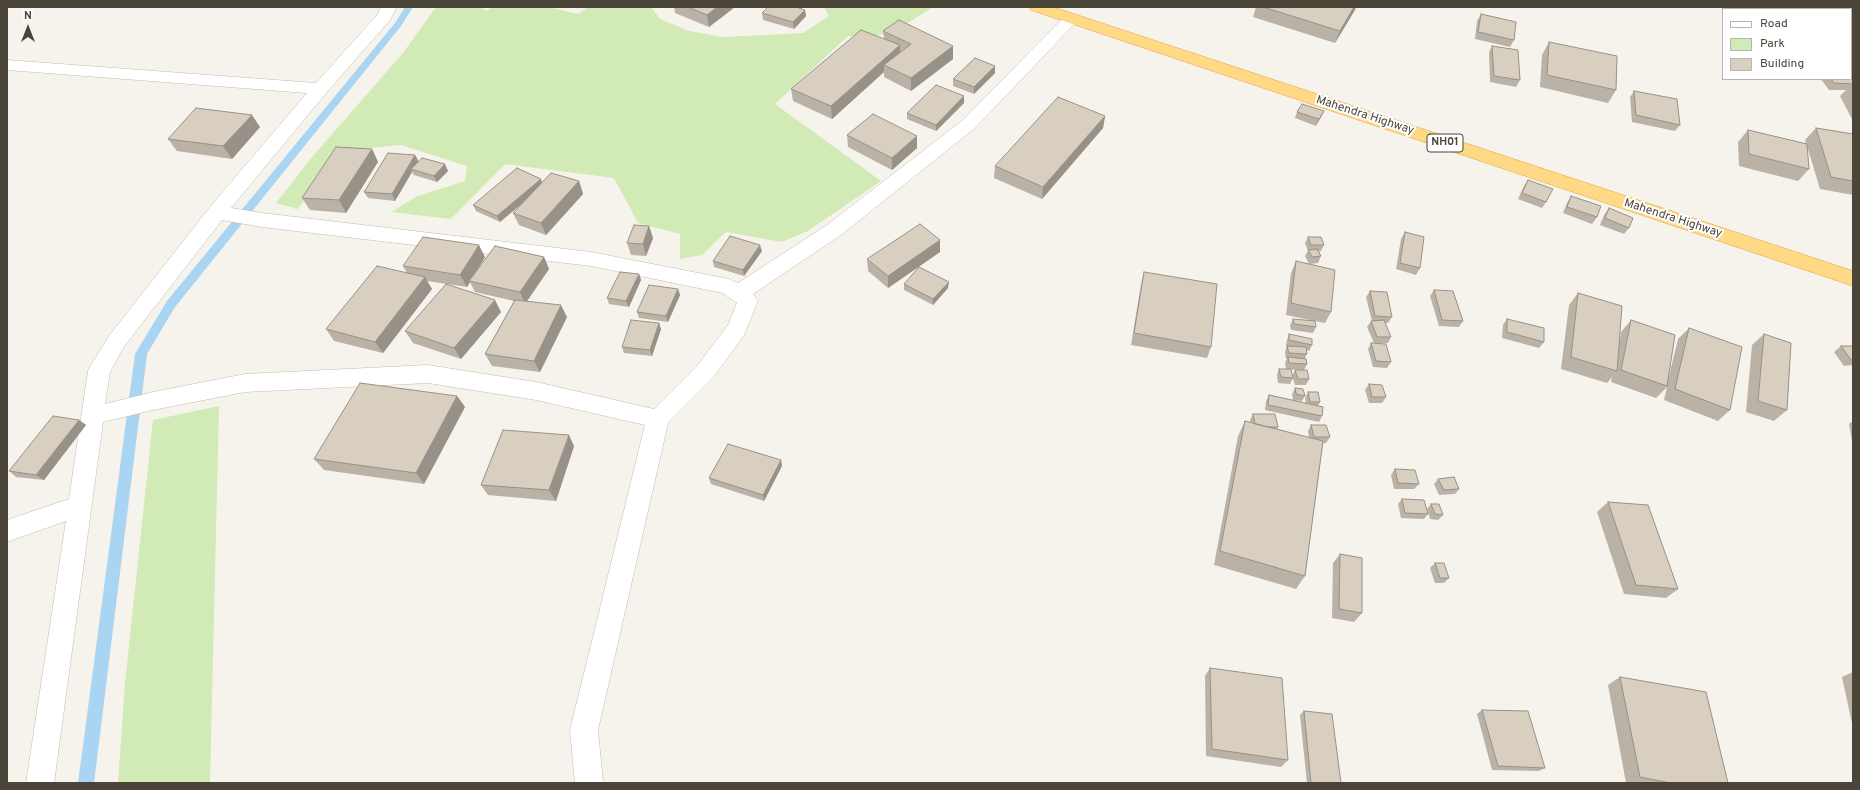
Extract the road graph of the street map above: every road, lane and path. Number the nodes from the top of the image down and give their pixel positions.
1 (389, 7) edge
2 (1043, 8) edge
3 (1071, 19) junction
4 (7, 65) edge
5 (320, 89) junction
6 (217, 212) junction
7 (1853, 279) edge
8 (738, 293) junction
9 (92, 416) junction
10 (658, 419) junction
11 (79, 506) junction
12 (7, 531) edge
13 (40, 783) edge
14 (589, 783) edge

1 - 5 street
2 - 3 highway, Mahendra Highway / NH01
3 - 7 highway, Mahendra Highway / NH01
3 - 8 street
4 - 5 street
5 - 6 street
6 - 8 street
6 - 9 street
8 - 10 street
9 - 10 street
9 - 11 street
10 - 14 street
11 - 12 street
11 - 13 street

